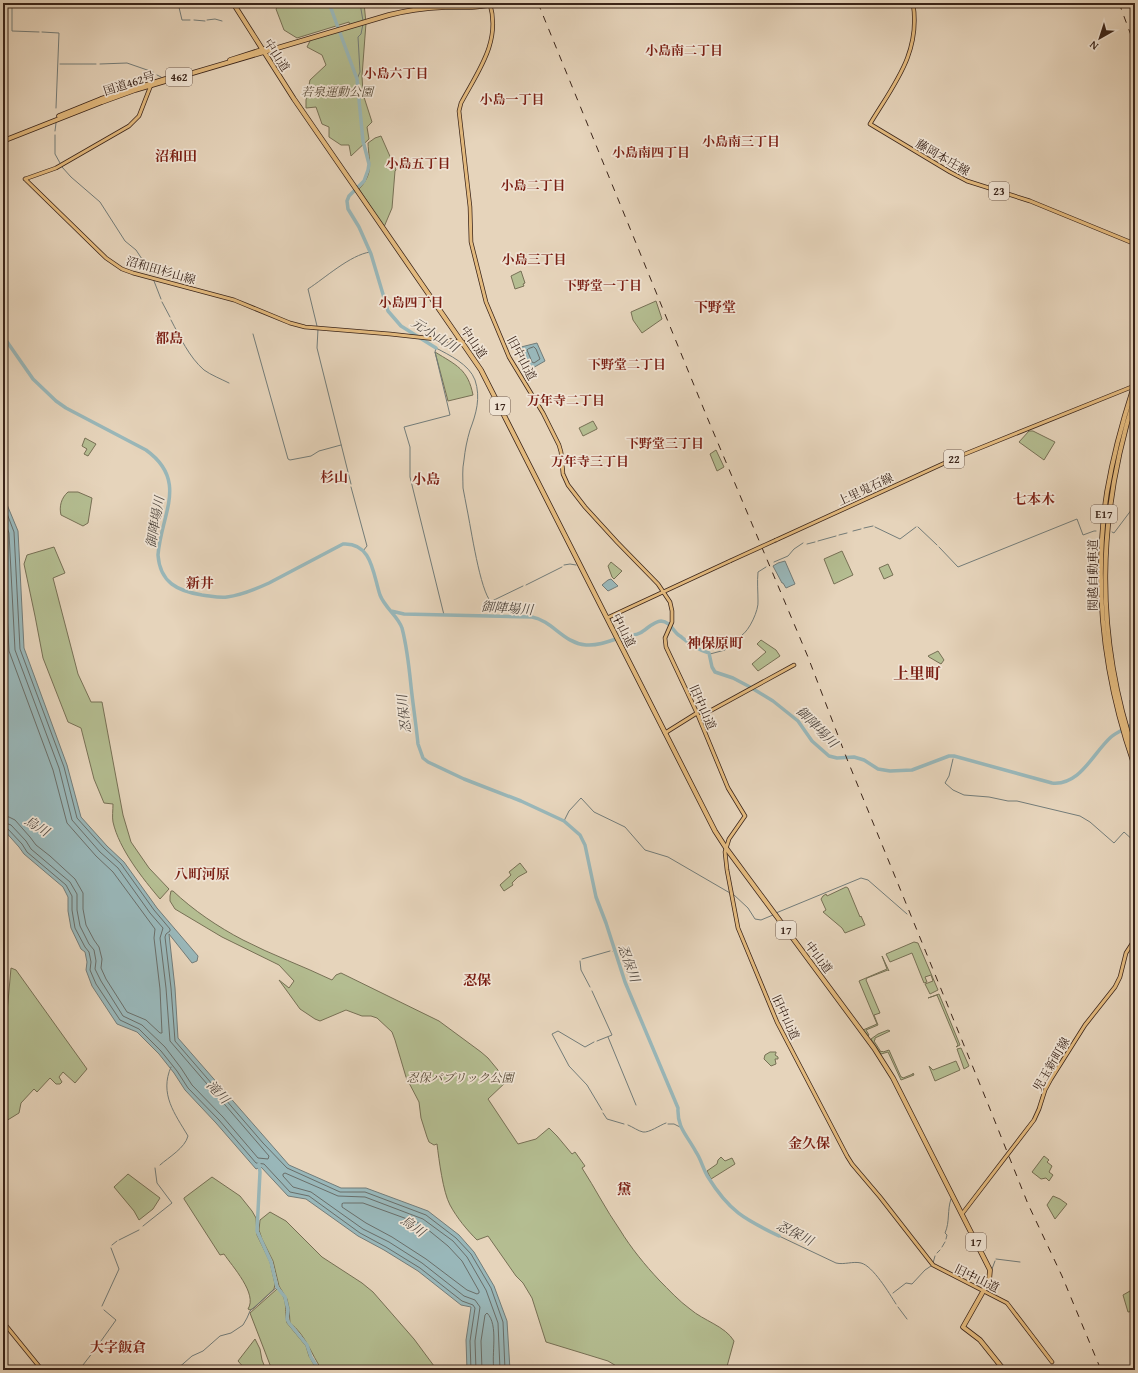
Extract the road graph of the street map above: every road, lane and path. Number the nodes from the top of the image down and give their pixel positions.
1 (233, 3) edge
2 (498, 3) edge
3 (913, 3) edge
4 (488, 4) edge
5 (263, 51) junction
6 (151, 84) junction
7 (3, 140) edge
8 (1135, 244) edge
9 (463, 342) junction
10 (1135, 383) edge
11 (1134, 388) edge
12 (1135, 396) edge
13 (663, 592) junction
14 (607, 618) junction
15 (1107, 643) junction
16 (794, 664) dead end
17 (698, 715) junction
18 (665, 733) junction
19 (1126, 734) junction
20 (1135, 755) edge
21 (1135, 767) edge
22 (726, 848) junction
23 (1135, 939) edge
24 (962, 1214) junction
25 (983, 1291) junction
26 (3, 1322) edge
27 (1052, 1362) dead end
28 (42, 1370) edge
29 (1004, 1370) edge

1 - 5 highway, 中山道 / 17
2 - 4 highway, 国道462号 / 462
3 - 8 main road, 藤岡本庄線 / 23
4 - 5 highway, 国道462号 / 462
4 - 13 main road, 旧中山道
5 - 6 highway, 国道462号 / 462
5 - 9 highway, 中山道 / 17
6 - 7 highway, 国道462号 / 462
6 - 9 main road, 沼和田杉山線
9 - 14 highway, 中山道 / 17
10 - 11 highway, 関越自動車道 / E17, bridge
11 - 13 main road, 上里鬼石線 / 22, bridge
11 - 15 highway, 関越自動車道 / E17
12 - 15 highway, 関越自動車道 / E17
13 - 14 main road, 上里鬼石線 / 22
13 - 17 main road, 旧中山道
14 - 18 highway, 中山道 / 17
15 - 19 highway, 関越自動車道 / E17
16 - 17 main road
17 - 18 main road
17 - 22 main road, 旧中山道
18 - 22 highway, 中山道 / 17
19 - 20 highway, 関越自動車道 / E17
19 - 21 highway, 関越自動車道 / E17
22 - 24 highway, 中山道 / 17
22 - 25 main road, 旧中山道
23 - 24 main road, 児玉新町線
24 - 25 highway, 中山道 / 17
25 - 27 main road, 旧中山道
25 - 29 highway, 17
26 - 28 main road

